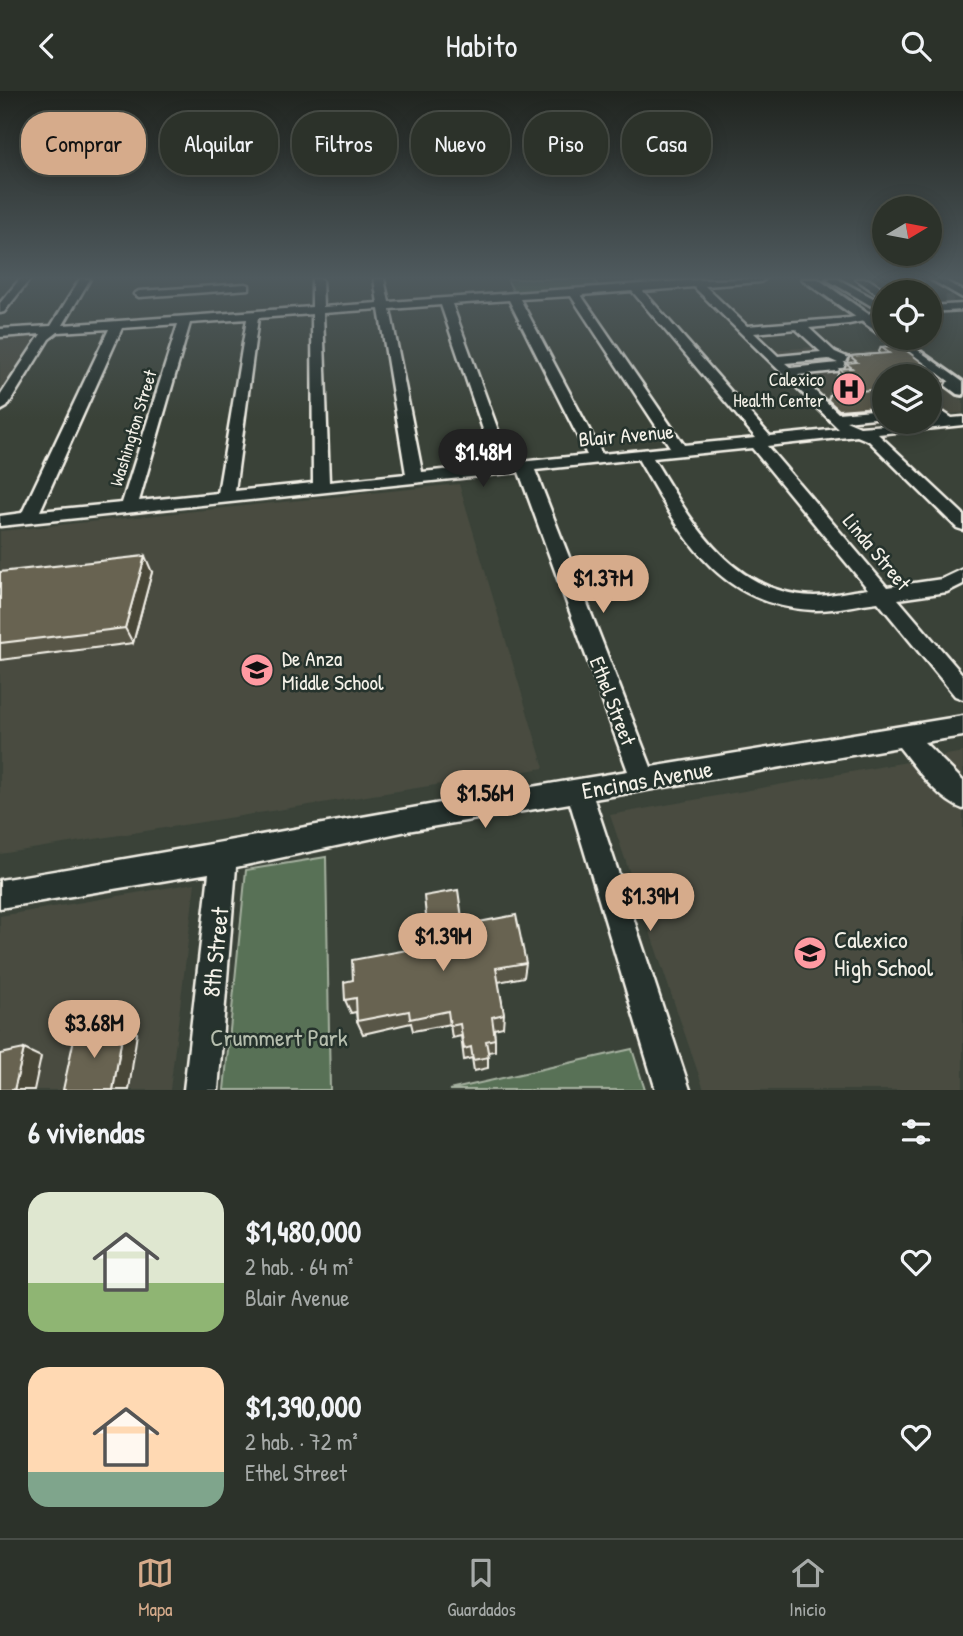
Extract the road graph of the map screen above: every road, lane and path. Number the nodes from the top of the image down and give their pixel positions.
1 (799, 325) edge
2 (57, 326) edge
3 (72, 326) edge
4 (123, 326) edge
5 (183, 326) edge
6 (251, 326) edge
7 (318, 326) edge
8 (388, 326) edge
9 (453, 326) edge
10 (524, 326) edge
11 (596, 326) edge
12 (666, 326) edge
13 (739, 326) edge
14 (793, 326) edge
15 (769, 328) junction
16 (54, 330) junction
17 (743, 330) junction
18 (0, 333) edge
19 (758, 344) junction
20 (908, 350) edge
21 (831, 355) junction
22 (774, 360) junction
23 (787, 372) junction
24 (963, 390) edge
25 (0, 407) edge
26 (872, 414) edge
27 (835, 418) junction
28 (872, 430) edge
29 (859, 432) junction
30 (762, 443) junction
31 (680, 451) junction
32 (643, 454) junction
33 (597, 459) junction
34 (525, 466) junction
35 (504, 468) junction
36 (415, 477) junction
37 (321, 487) junction
38 (226, 497) junction
39 (129, 507) junction
40 (28, 518) junction
41 (0, 521) edge
42 (963, 524) edge
43 (963, 576) edge
44 (883, 595) junction
45 (963, 690) edge
46 (963, 726) edge
47 (905, 736) junction
48 (643, 779) junction
49 (579, 790) junction
50 (963, 797) edge
51 (224, 857) junction
52 (0, 894) edge
53 (201, 1090) edge
54 (673, 1090) edge

1 - 21 street
2 - 16 street
3 - 16 street
4 - 40 street
5 - 39 street, Washington Street
6 - 38 street
7 - 37 street
8 - 36 street
9 - 35 street
10 - 33 street
11 - 31 street
12 - 30 street
13 - 17 street
14 - 15 street
15 - 17 street
15 - 19 street
16 - 18 street
16 - 25 street
17 - 19 street
19 - 22 street
20 - 24 main road
21 - 22 street
21 - 23 street
22 - 23 street
23 - 27 street
26 - 27 street
27 - 29 street
28 - 29 street, Blair Avenue
29 - 30 street, Blair Avenue
29 - 42 street
30 - 31 street, Blair Avenue
30 - 44 street, Linda Street
31 - 32 street, Blair Avenue
32 - 33 street, Blair Avenue
32 - 44 street
33 - 34 street, Blair Avenue
34 - 35 street, Blair Avenue
34 - 48 street, Ethel Street
35 - 36 street, Blair Avenue
36 - 37 street, Blair Avenue
37 - 38 street, Blair Avenue
38 - 39 street, Blair Avenue
39 - 40 street, Blair Avenue
40 - 41 street, Blair Avenue
43 - 44 street
44 - 45 street, Linda Street
46 - 47 street, Encinas Avenue
47 - 48 street, Encinas Avenue
47 - 50 street
48 - 49 street, Encinas Avenue
49 - 51 street, Encinas Avenue
49 - 54 street
51 - 52 street, Encinas Avenue
51 - 53 street, 8th Street

